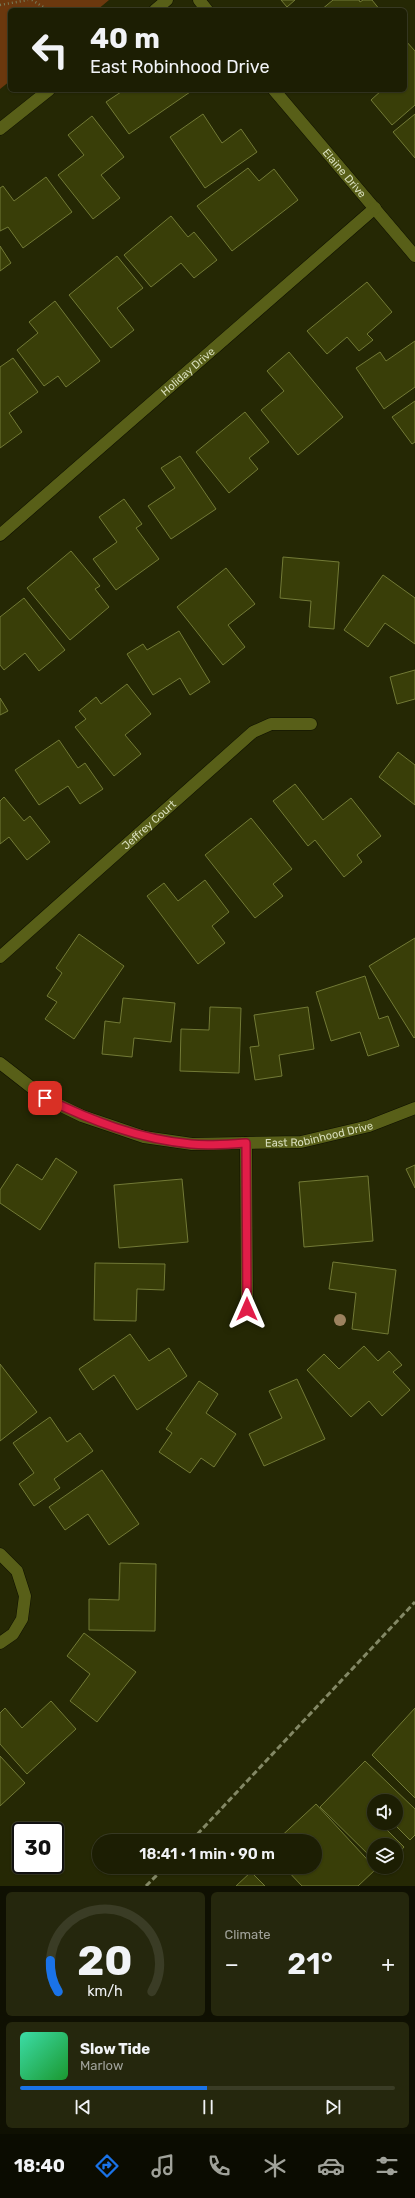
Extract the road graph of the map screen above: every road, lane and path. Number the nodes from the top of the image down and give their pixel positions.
1 (28, 0) edge
2 (32, 0) edge
3 (167, 0) edge
4 (199, 0) edge
5 (0, 5) edge
6 (45, 8) edge
7 (157, 8) edge
8 (205, 8) edge
9 (47, 92) edge
10 (276, 92) edge
11 (0, 129) edge
12 (375, 208) junction
13 (415, 256) edge
14 (0, 535) edge
15 (311, 724) dead end
16 (0, 957) edge
17 (0, 1063) edge
18 (415, 1108) edge
19 (246, 1143) junction
20 (247, 1309) dead end
21 (0, 1554) edge
22 (0, 1642) edge

1 - 5 path
2 - 6 path
3 - 7 street
4 - 8 street
9 - 11 street
10 - 12 street, Elaine Drive
12 - 13 street, Elaine Drive
12 - 14 street, Holiday Drive
15 - 16 street, Jeffrey Court
17 - 19 street, East Robinhood Drive
18 - 19 street, East Robinhood Drive
19 - 20 street
21 - 22 street

